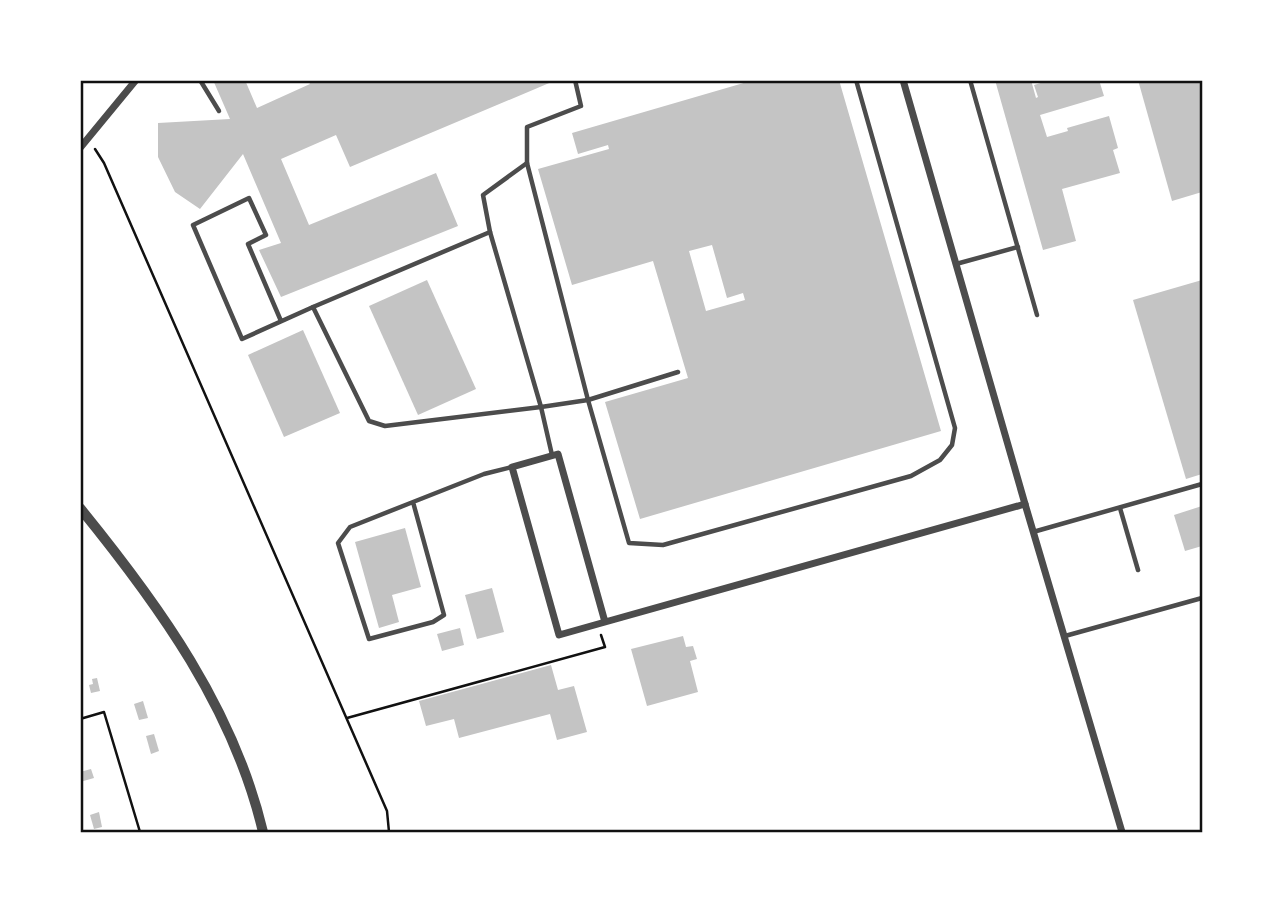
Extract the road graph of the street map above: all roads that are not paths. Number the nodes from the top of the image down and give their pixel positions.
1 (136, 80) edge
2 (200, 80) edge
3 (575, 80) edge
4 (856, 80) edge
5 (904, 80) edge
6 (970, 80) edge
7 (219, 111) dead end
8 (80, 148) edge
9 (527, 163) junction
10 (490, 232) junction
11 (1018, 247) junction
12 (956, 264) junction
13 (313, 307) junction
14 (1037, 315) dead end
15 (281, 321) junction
16 (678, 372) dead end
17 (588, 400) junction
18 (541, 407) junction
19 (552, 455) junction
20 (512, 467) junction
21 (1202, 484) edge
22 (413, 502) junction
23 (1025, 504) junction
24 (80, 508) edge
25 (1120, 508) junction
26 (1033, 533) junction
27 (1138, 570) dead end
28 (1202, 598) edge
29 (602, 623) junction
30 (1064, 636) junction
31 (263, 832) edge
32 (1122, 832) edge

1 - 8 street
2 - 7 lane
3 - 9 lane
4 - 17 lane
5 - 12 street
6 - 11 lane
9 - 10 lane
9 - 17 lane
10 - 13 lane
10 - 18 lane
11 - 12 lane
11 - 14 lane
12 - 23 street
13 - 15 lane
13 - 18 lane
15 - 15 lane
16 - 17 lane
17 - 18 lane
18 - 19 lane
19 - 20 street
19 - 29 street
20 - 22 lane
20 - 29 street
21 - 25 lane
22 - 22 lane
23 - 26 street
23 - 29 street
24 - 31 street
25 - 26 lane
25 - 27 lane
26 - 30 street
28 - 30 lane
30 - 32 street

